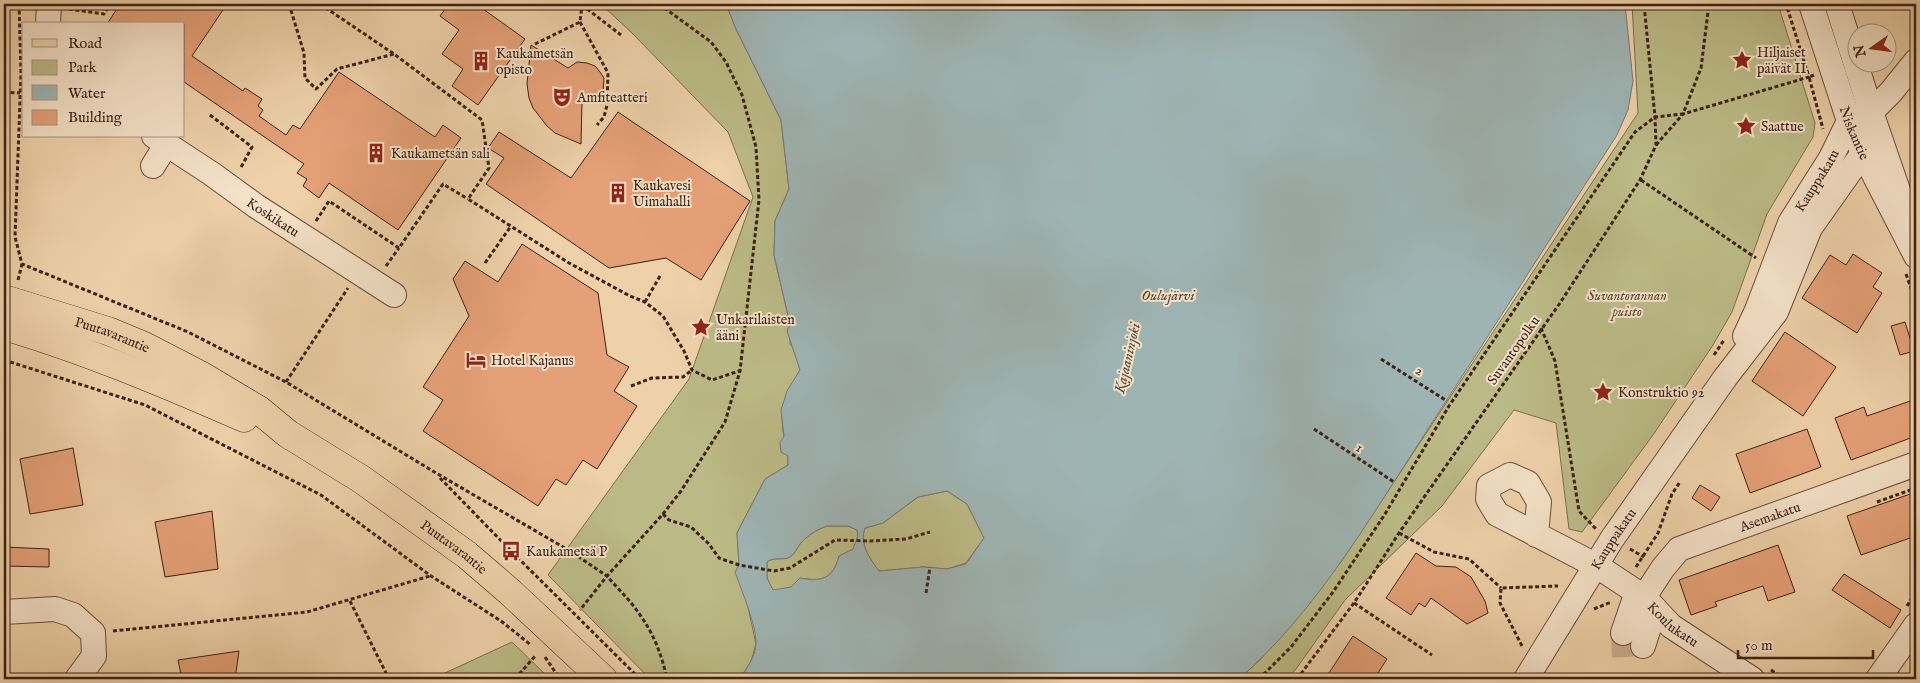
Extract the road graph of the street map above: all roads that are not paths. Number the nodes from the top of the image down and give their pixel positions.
1 (1810, 4) edge
2 (1837, 4) edge
3 (1916, 61) edge
4 (1871, 112) junction
5 (1849, 121) junction
6 (160, 140) edge
7 (1863, 153) junction
8 (153, 166) dead end
9 (1916, 245) edge
10 (1916, 256) edge
11 (394, 295) dead end
12 (4, 299) edge
13 (4, 326) edge
14 (1718, 370) junction
15 (288, 434) junction
16 (1916, 464) edge
17 (1536, 535) dead end
18 (1587, 561) junction
19 (1640, 596) junction
20 (4, 612) edge
21 (1916, 625) edge
22 (1623, 633) tunnel mouth
23 (1644, 646) tunnel mouth
24 (77, 679) edge
25 (602, 679) edge
26 (1526, 679) edge
27 (1752, 679) edge
28 (1878, 679) edge

1 - 5 street, Niskantie
2 - 4 street, Niskantie
3 - 4 street
4 - 5 street
4 - 7 street, Kauppakatu
4 - 9 street, Niskantie
5 - 7 street, Niskantie
5 - 14 street, Kauppakatu
6 - 8 street
6 - 11 street, Koskikatu
7 - 10 street, Niskantie
7 - 14 street, Kauppakatu
12 - 15 main road, Puutavarantie
13 - 15 main road, Puutavarantie
14 - 18 street, Kauppakatu
15 - 25 main road, Puutavarantie
16 - 19 street, Asemakatu
17 - 18 street, Koulukatu
18 - 19 street, Koulukatu
18 - 26 street, Kauppakatu
19 - 22 street
19 - 23 street
19 - 27 street, Koulukatu
20 - 24 street
21 - 28 street

